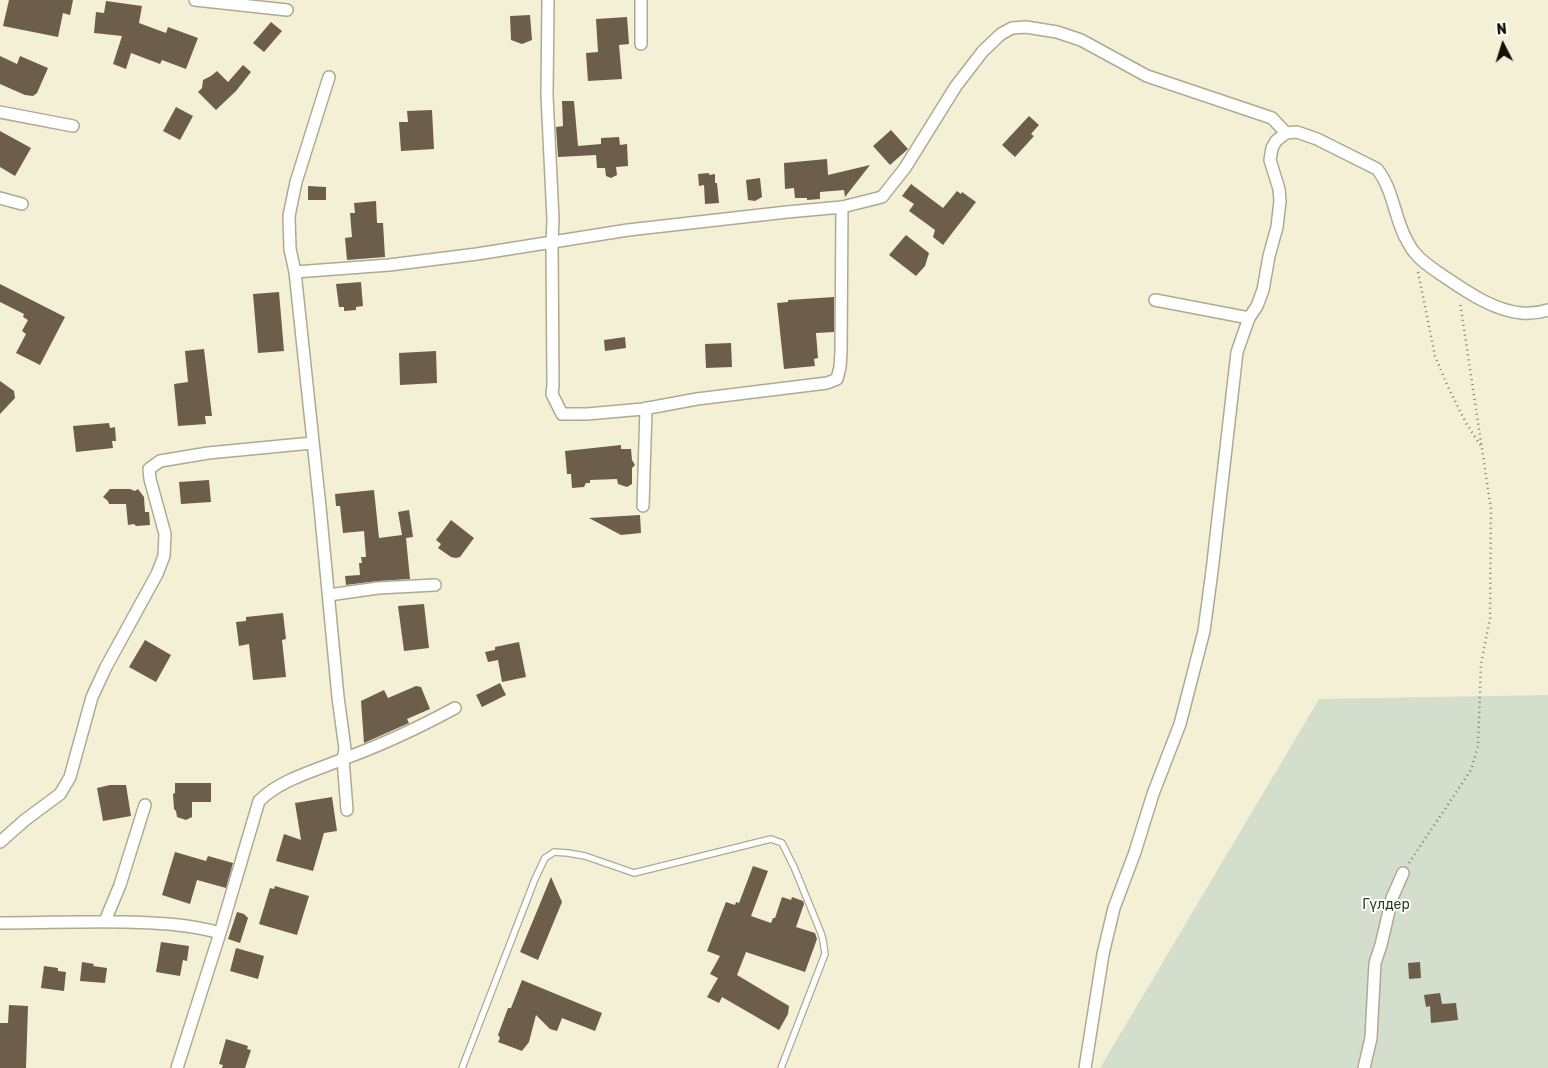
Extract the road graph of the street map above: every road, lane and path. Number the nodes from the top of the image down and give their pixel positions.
1 (195, 0) edge
2 (548, 0) edge
3 (641, 0) edge
4 (287, 10) dead end
5 (641, 44) dead end
6 (329, 77) dead end
7 (0, 112) edge
8 (73, 126) dead end
9 (1286, 133) junction
10 (0, 198) edge
11 (22, 204) dead end
12 (842, 207) junction
13 (552, 243) junction
14 (1415, 254) junction
15 (295, 272) junction
16 (1458, 285) junction
17 (1155, 300) dead end
18 (1548, 310) edge
19 (1249, 318) junction
20 (646, 408) junction
21 (312, 443) junction
22 (1482, 446) junction
23 (643, 506) dead end
24 (435, 585) dead end
25 (329, 595) junction
26 (455, 708) dead end
27 (343, 759) junction
28 (145, 805) dead end
29 (347, 810) dead end
30 (0, 842) edge
31 (1402, 873) joint
32 (105, 921) junction
33 (0, 924) edge
34 (220, 933) junction
35 (177, 1068) edge
36 (462, 1068) edge
37 (781, 1068) edge
38 (1085, 1068) edge
39 (1364, 1068) edge

1 - 4 street
2 - 13 street
3 - 5 street
6 - 15 street
7 - 8 street
9 - 12 street
9 - 14 street
9 - 19 street
10 - 11 street
12 - 13 street
12 - 20 street
13 - 15 street
13 - 20 street
14 - 16 street
14 - 22 path
15 - 21 street
16 - 18 street
16 - 22 path
17 - 19 street
19 - 38 street
20 - 23 street
21 - 25 street
21 - 30 street
22 - 31 path
24 - 25 street
25 - 27 street
26 - 27 street
27 - 29 street
27 - 34 street
28 - 32 street
31 - 39 street
32 - 33 street
32 - 34 street
34 - 35 street
36 - 37 lane

